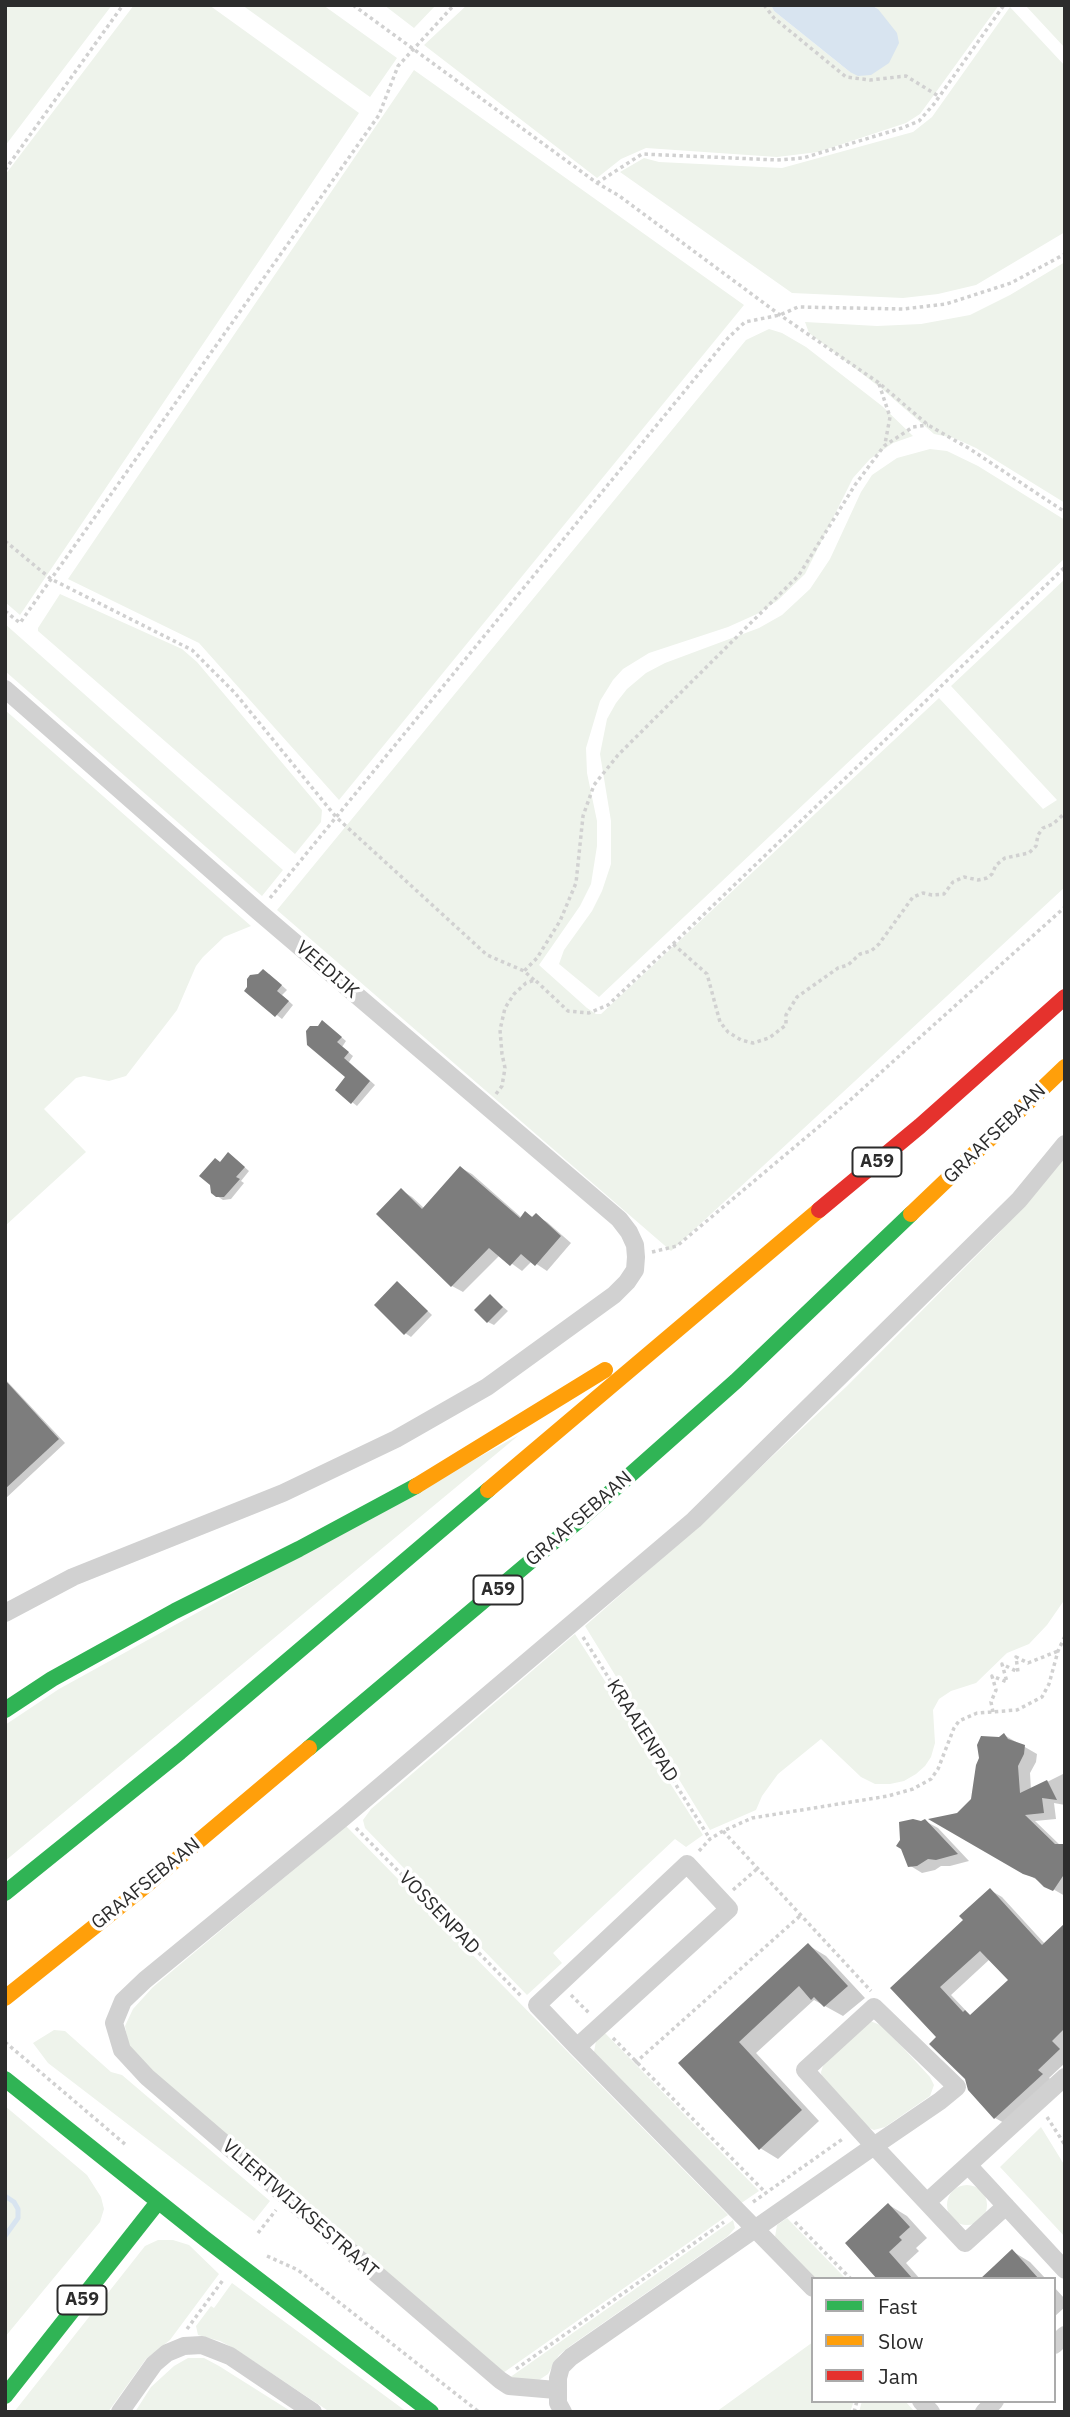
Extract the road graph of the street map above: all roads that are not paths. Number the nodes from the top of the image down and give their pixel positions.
1 (5, 690) edge
2 (1065, 997) edge
3 (1065, 1067) edge
4 (1065, 1144) edge
5 (686, 1323) junction
6 (5, 1613) edge
7 (5, 1710) edge
8 (144, 1886) junction
9 (5, 1893) edge
10 (62, 1973) dead end
11 (5, 1998) edge
12 (577, 2047) junction
13 (1065, 2077) edge
14 (9, 2082) edge
15 (874, 2146) junction
16 (968, 2165) junction
17 (158, 2202) junction
18 (927, 2202) junction
19 (1006, 2206) junction
20 (755, 2230) junction
21 (1065, 2270) edge
22 (811, 2286) edge
23 (556, 2390) junction
24 (5, 2396) edge
25 (120, 2412) edge
26 (313, 2412) edge
27 (431, 2412) edge
28 (563, 2412) edge

1 - 6 street, VEEDIJK
2 - 5 main road, A59
3 - 8 main road, GRAAFSEBAAN / A59
4 - 23 street, VLIERTWIJKSESTRAAT
5 - 7 main road, A59
5 - 9 main road, A59
8 - 10 main road, A59
8 - 11 main road, GRAAFSEBAAN / A59
12 - 12 street
12 - 20 street
13 - 16 street
14 - 17 main road
15 - 15 street
15 - 18 street
15 - 20 street
16 - 18 street
16 - 19 street
17 - 24 main road, A59
17 - 27 main road
18 - 19 street
19 - 21 street
20 - 22 street
20 - 23 street
23 - 28 street
25 - 26 street

